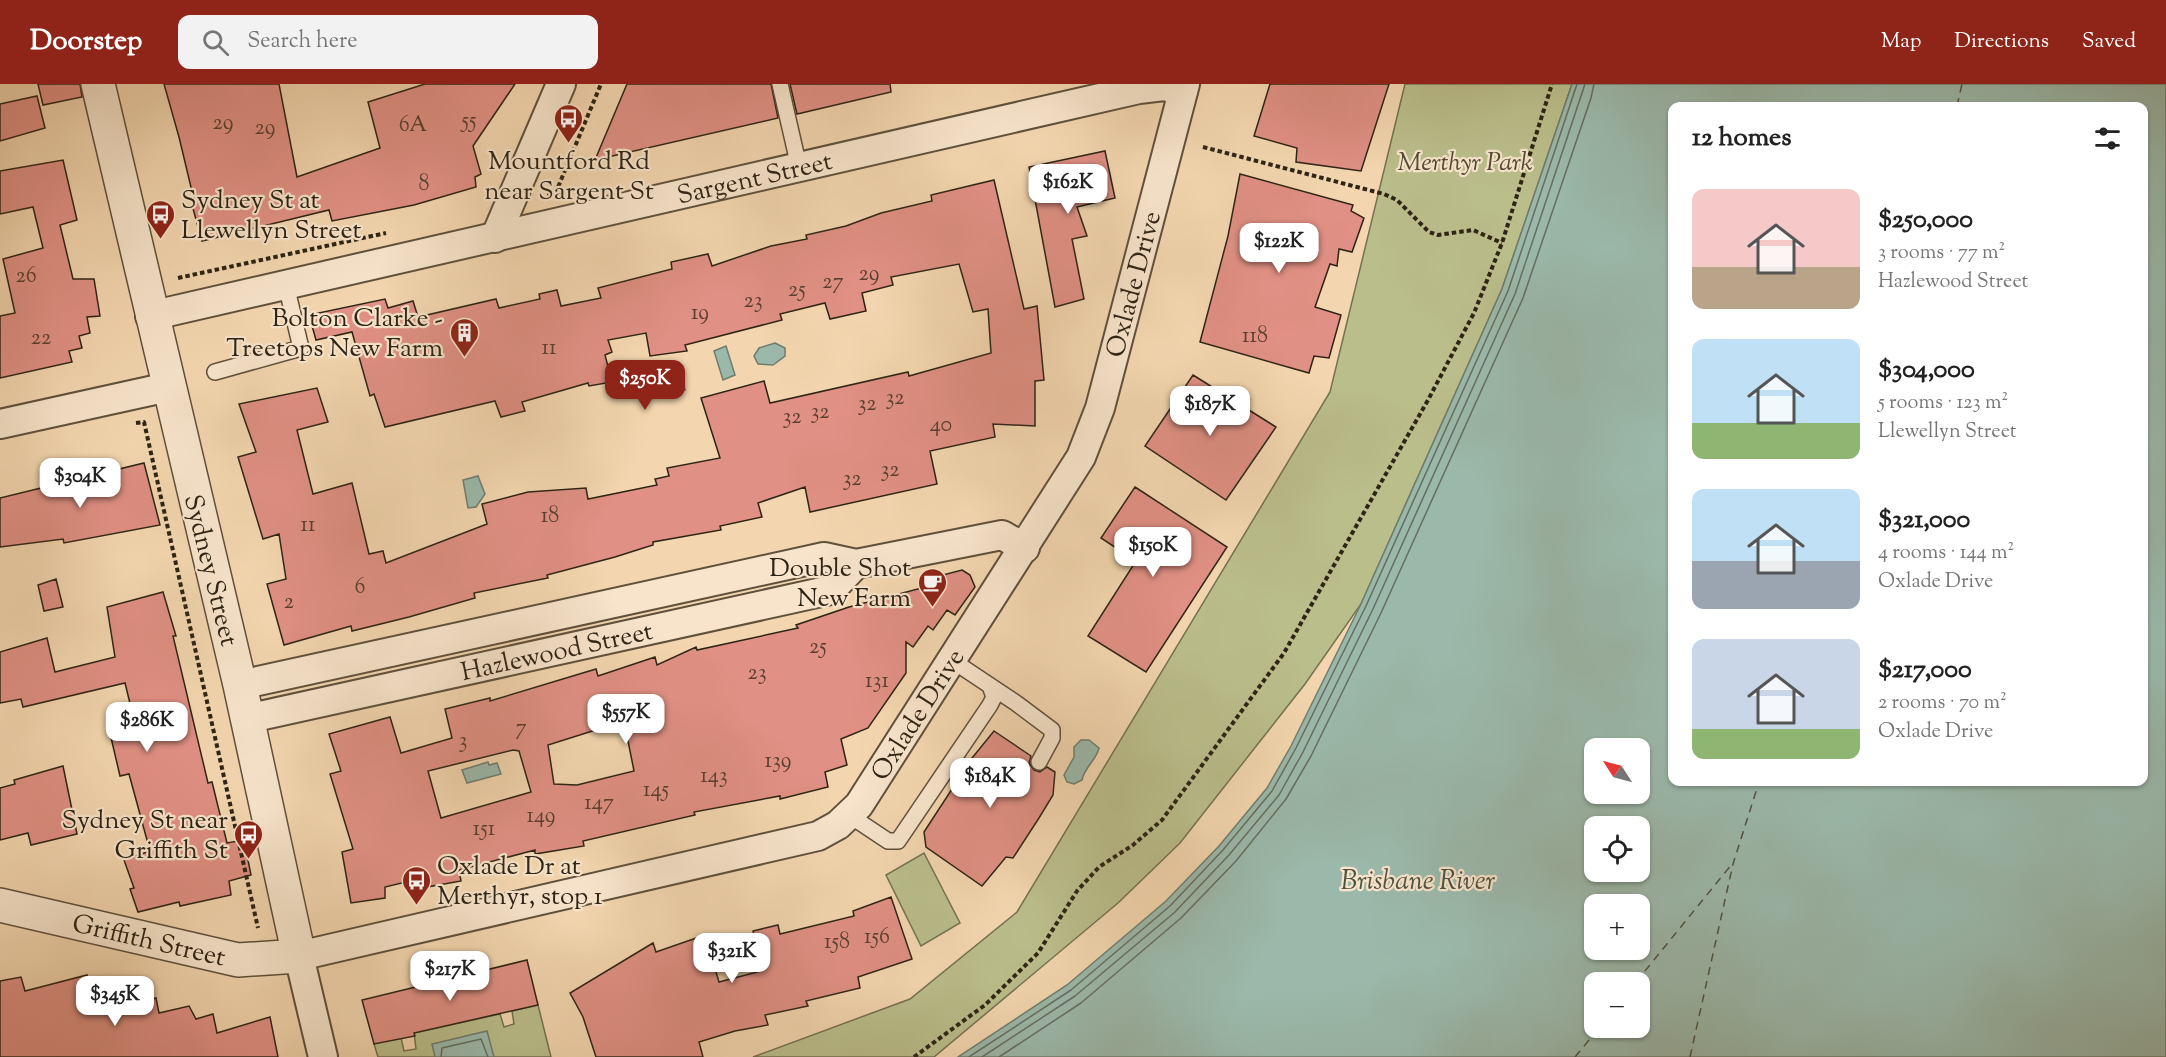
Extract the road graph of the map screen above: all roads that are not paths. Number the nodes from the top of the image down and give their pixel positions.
1 (98, 84) edge
2 (561, 84) edge
3 (780, 84) edge
4 (1184, 87) edge
5 (799, 167) junction
6 (495, 237) junction
7 (286, 285) junction
8 (150, 316) junction
9 (215, 372) dead end
10 (168, 387) junction
11 (0, 424) edge
12 (1025, 548) junction
13 (856, 564) junction
14 (953, 661) junction
15 (240, 685) junction
16 (990, 686) junction
17 (246, 719) junction
18 (1039, 762) dead end
19 (849, 814) junction
20 (0, 905) edge
21 (299, 956) junction
22 (323, 1057) edge

1 - 8 street, Sydney Street
2 - 6 street
3 - 5 lane
4 - 5 street, Sargent Street
4 - 12 street, Oxlade Drive
5 - 6 street, Sargent Street
6 - 7 street, Sargent Street
7 - 8 street, Sargent Street
7 - 9 lane
8 - 10 street, Sydney Street
10 - 11 street
10 - 15 street, Sydney Street
12 - 13 street, Hazlewood Street
12 - 14 street, Oxlade Drive
13 - 15 street, Hazlewood Street
13 - 17 street, Hazlewood Street
14 - 16 lane
14 - 19 street, Oxlade Drive
15 - 17 street, Sydney Street
16 - 18 lane
16 - 19 lane
17 - 21 street, Sydney Street
19 - 21 street, Oxlade Drive
20 - 21 street, Griffith Street
21 - 22 street, Sydney Street

